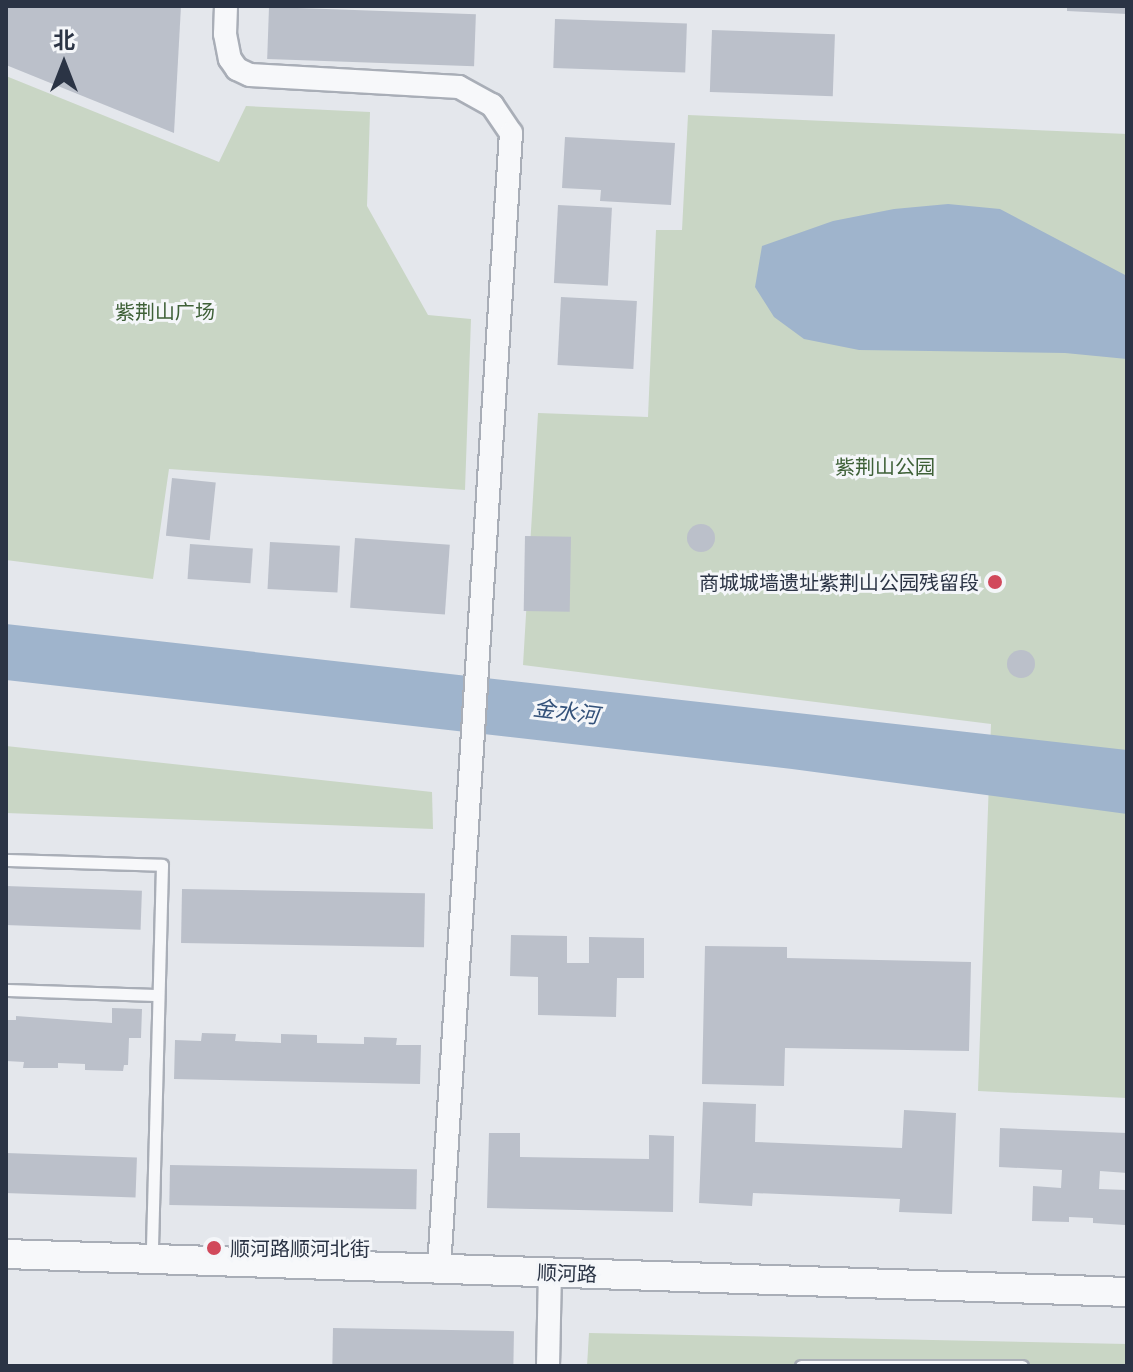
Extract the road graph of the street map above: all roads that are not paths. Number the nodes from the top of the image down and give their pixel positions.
1 (226, 6) edge
2 (6, 860) edge
3 (6, 990) edge
4 (157, 995) junction
5 (6, 1254) edge
6 (152, 1259) junction
7 (439, 1268) junction
8 (550, 1272) junction
9 (1127, 1292) edge
10 (548, 1366) edge
11 (801, 1366) edge
12 (1022, 1366) edge

1 - 7 street
2 - 4 lane
3 - 4 lane
4 - 6 lane
5 - 6 street, 顺河路
6 - 7 street, 顺河路
7 - 8 street, 顺河路
8 - 9 street, 顺河路
8 - 10 street
11 - 12 lane

